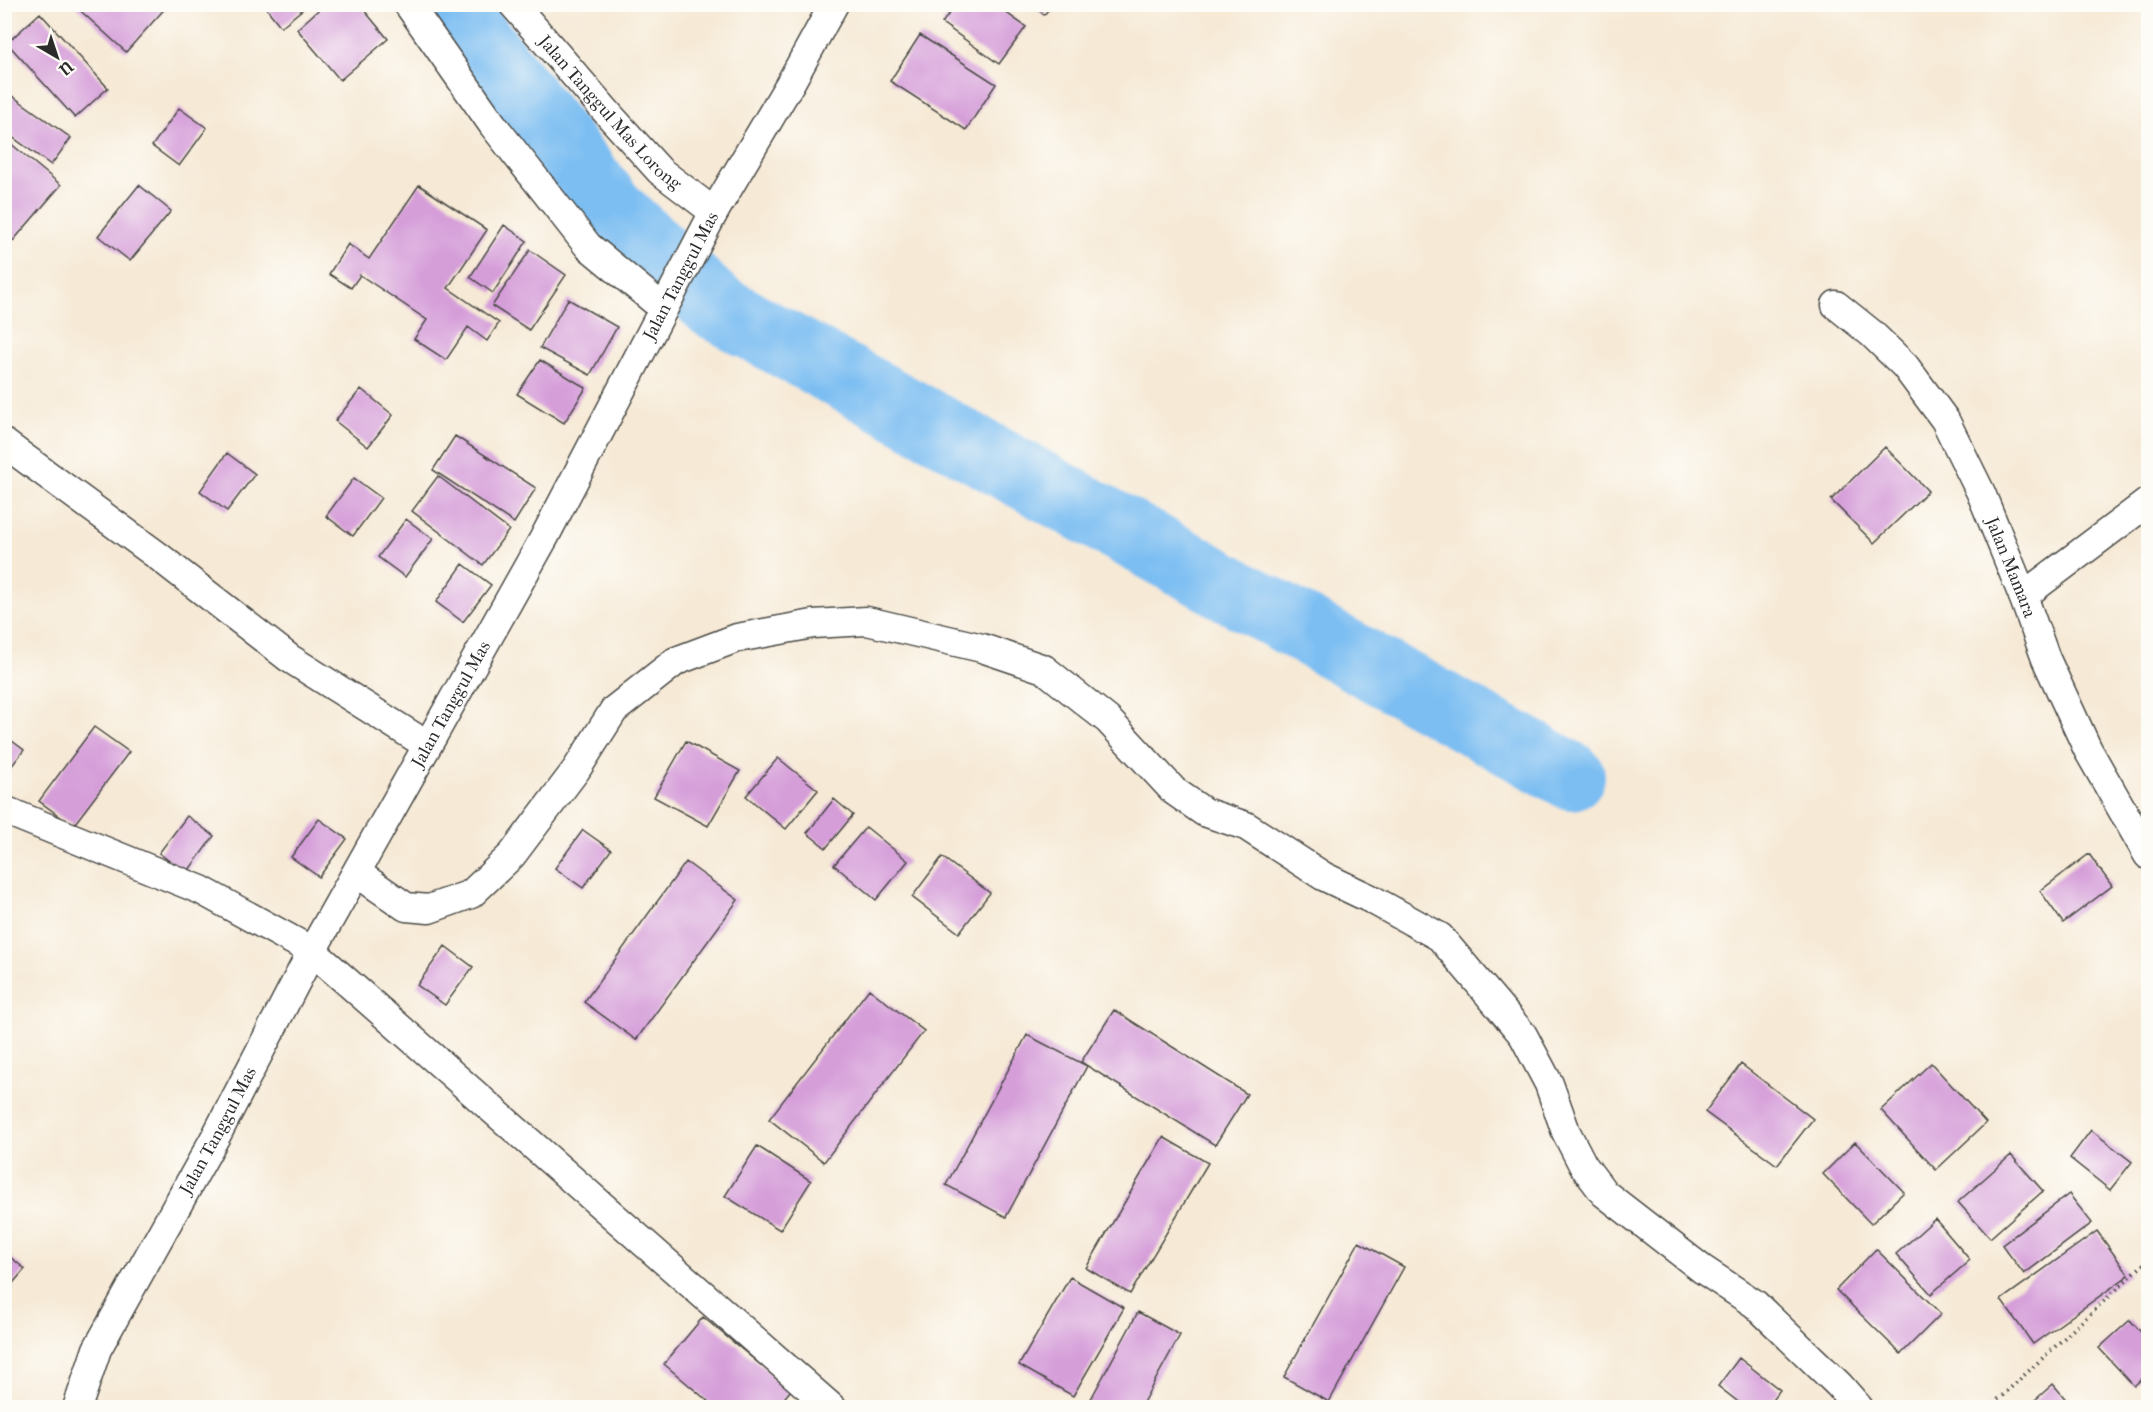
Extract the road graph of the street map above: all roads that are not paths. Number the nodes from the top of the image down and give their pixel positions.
1 (408, 4) edge
2 (513, 4) edge
3 (834, 4) edge
4 (714, 212) junction
5 (1836, 305) dead end
6 (663, 308) junction
7 (4, 443) edge
8 (2148, 502) edge
9 (2023, 596) junction
10 (427, 745) junction
11 (9, 812) dead end
12 (2148, 855) edge
13 (357, 873) junction
14 (312, 951) junction
15 (77, 1407) edge
16 (832, 1407) edge
17 (1859, 1407) edge

1 - 6 street
2 - 4 street, Jalan Tanggul Mas Lorong
3 - 4 street, Jalan Tanggul Mas
4 - 6 street, Jalan Tanggul Mas
5 - 9 street, Jalan Mamara
6 - 10 street, Jalan Tanggul Mas
7 - 10 street
8 - 9 street
9 - 12 street, Jalan Mamara
10 - 13 street, Jalan Tanggul Mas
11 - 14 street
13 - 14 street, Jalan Tanggul Mas
13 - 17 street
14 - 15 street, Jalan Tanggul Mas
14 - 16 street

